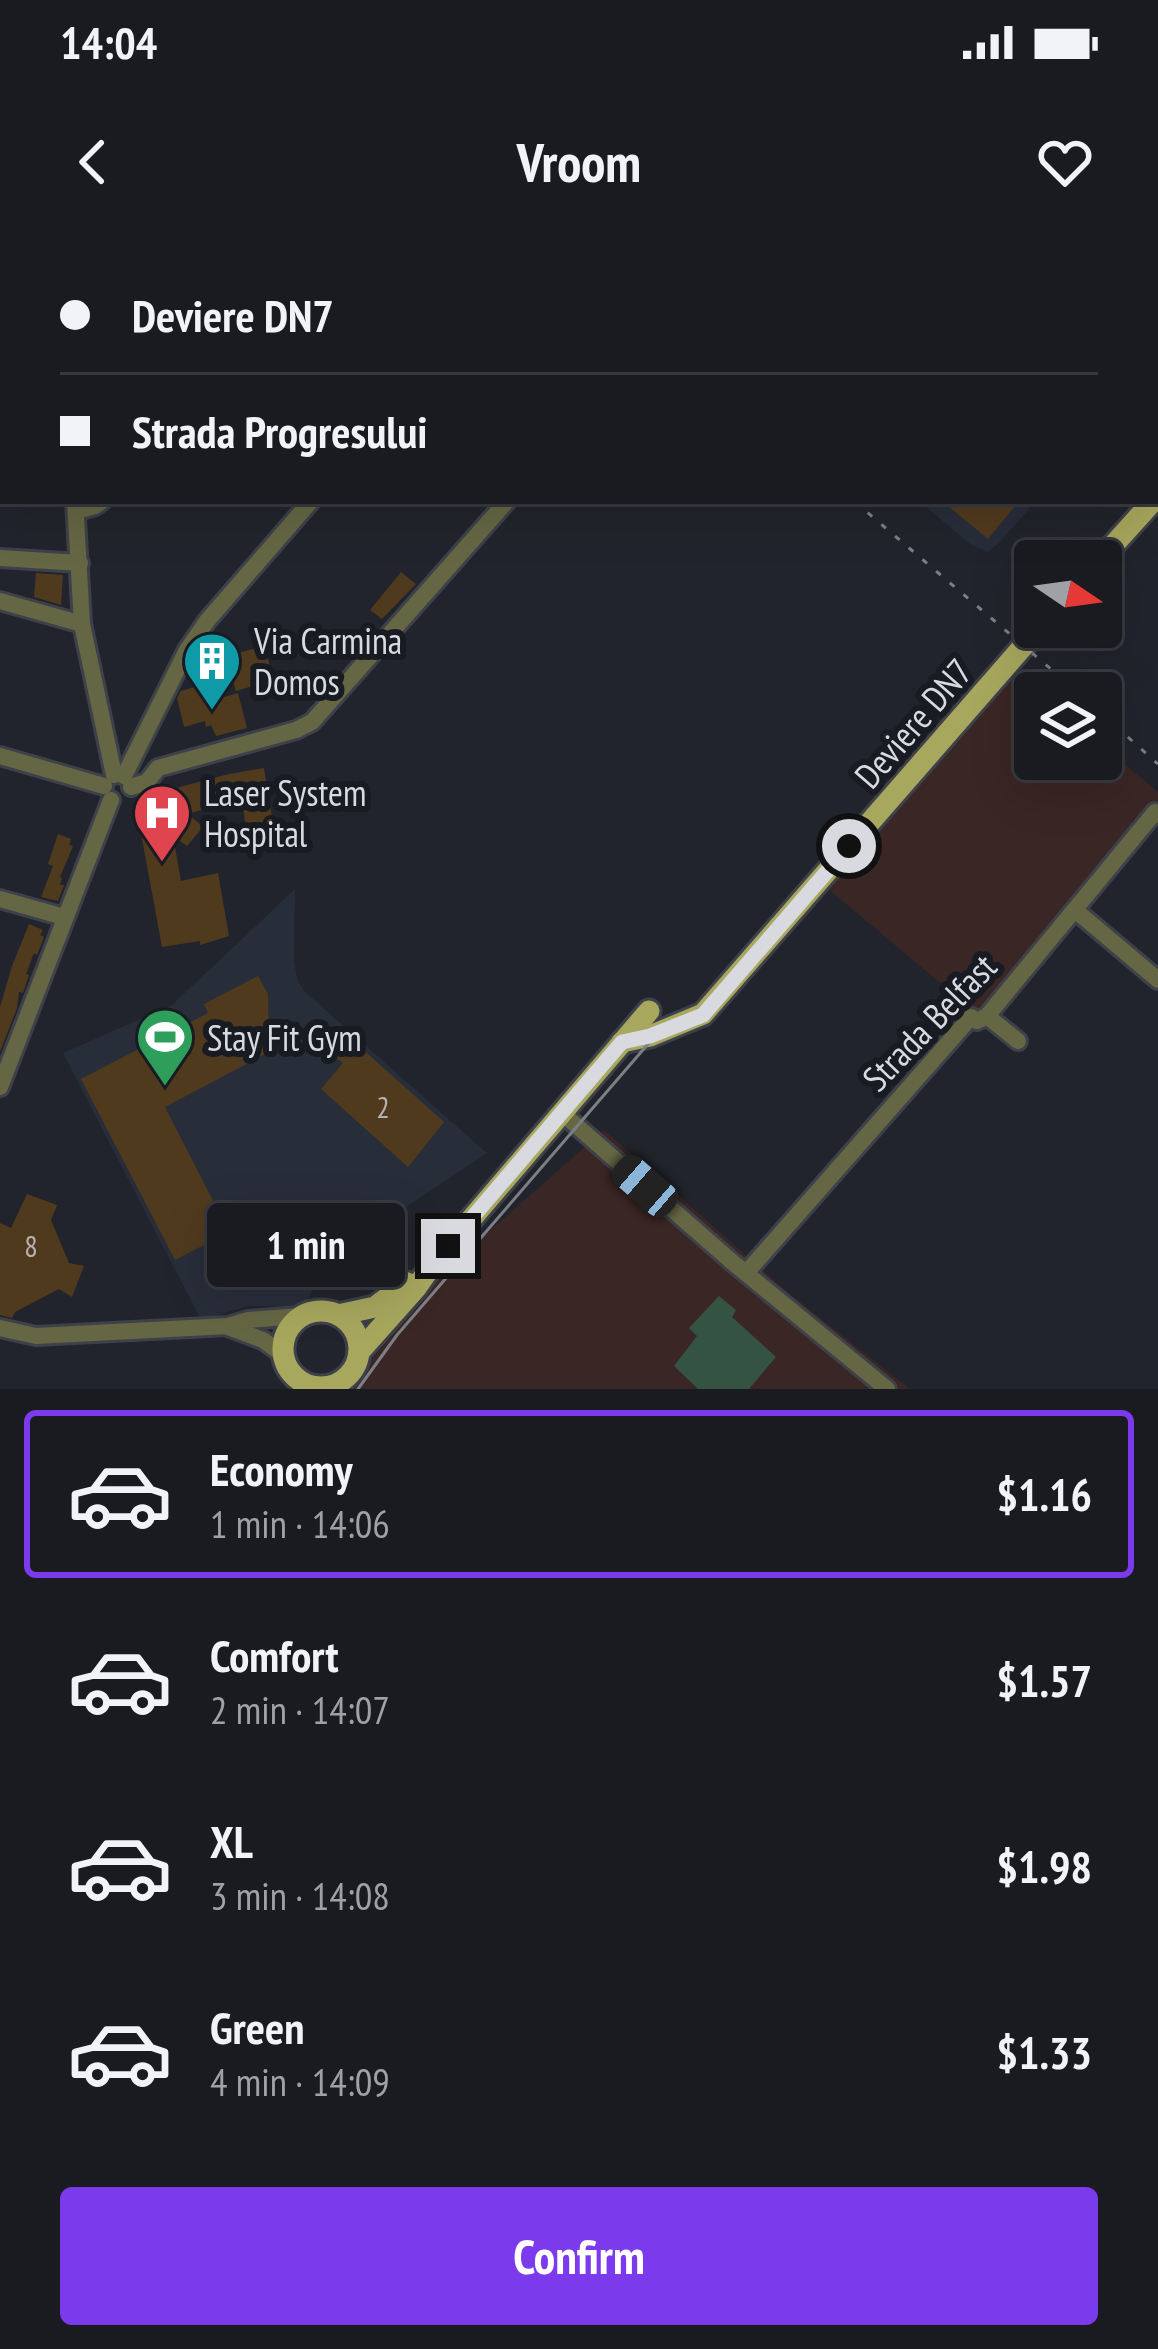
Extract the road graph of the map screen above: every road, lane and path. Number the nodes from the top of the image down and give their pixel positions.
1 (308, 504) edge
2 (504, 504) edge
3 (1150, 504) edge
4 (76, 506) edge
5 (1118, 540) edge
6 (0, 558) edge
7 (80, 563) junction
8 (0, 602) edge
9 (82, 624) junction
10 (1022, 648) edge
11 (0, 757) edge
12 (117, 785) junction
13 (1157, 813) edge
14 (0, 899) edge
15 (1075, 910) junction
16 (64, 917) junction
17 (1158, 980) edge
18 (649, 1011) dead end
19 (987, 1016) junction
20 (1018, 1040) dead end
21 (622, 1042) junction
22 (7, 1045) edge
23 (0, 1087) edge
24 (562, 1113) junction
25 (432, 1265) junction
26 (746, 1273) junction
27 (338, 1315) junction
28 (301, 1316) junction
29 (228, 1327) junction
30 (0, 1328) edge
31 (359, 1352) junction
32 (283, 1354) junction
33 (294, 1382) edge
34 (330, 1388) edge
35 (886, 1389) edge

1 - 12 street
2 - 12 street
3 - 5 main road
4 - 7 street
6 - 7 street
7 - 9 street
8 - 9 street
9 - 12 street
10 - 21 main road, Deviere DN7
11 - 12 street
12 - 16 street
13 - 15 street, Strada Belfast
14 - 16 street
15 - 17 street
15 - 19 street, Strada Belfast
16 - 22 street
18 - 21 main road
19 - 20 street
19 - 26 street, Strada Belfast
21 - 24 main road
22 - 23 street
24 - 25 main road
24 - 26 street
25 - 27 main road
25 - 31 main road
26 - 35 street
27 - 28 main road
27 - 31 main road
28 - 29 street
28 - 32 main road
29 - 30 street
29 - 32 street
31 - 34 main road
32 - 33 main road
33 - 34 main road

